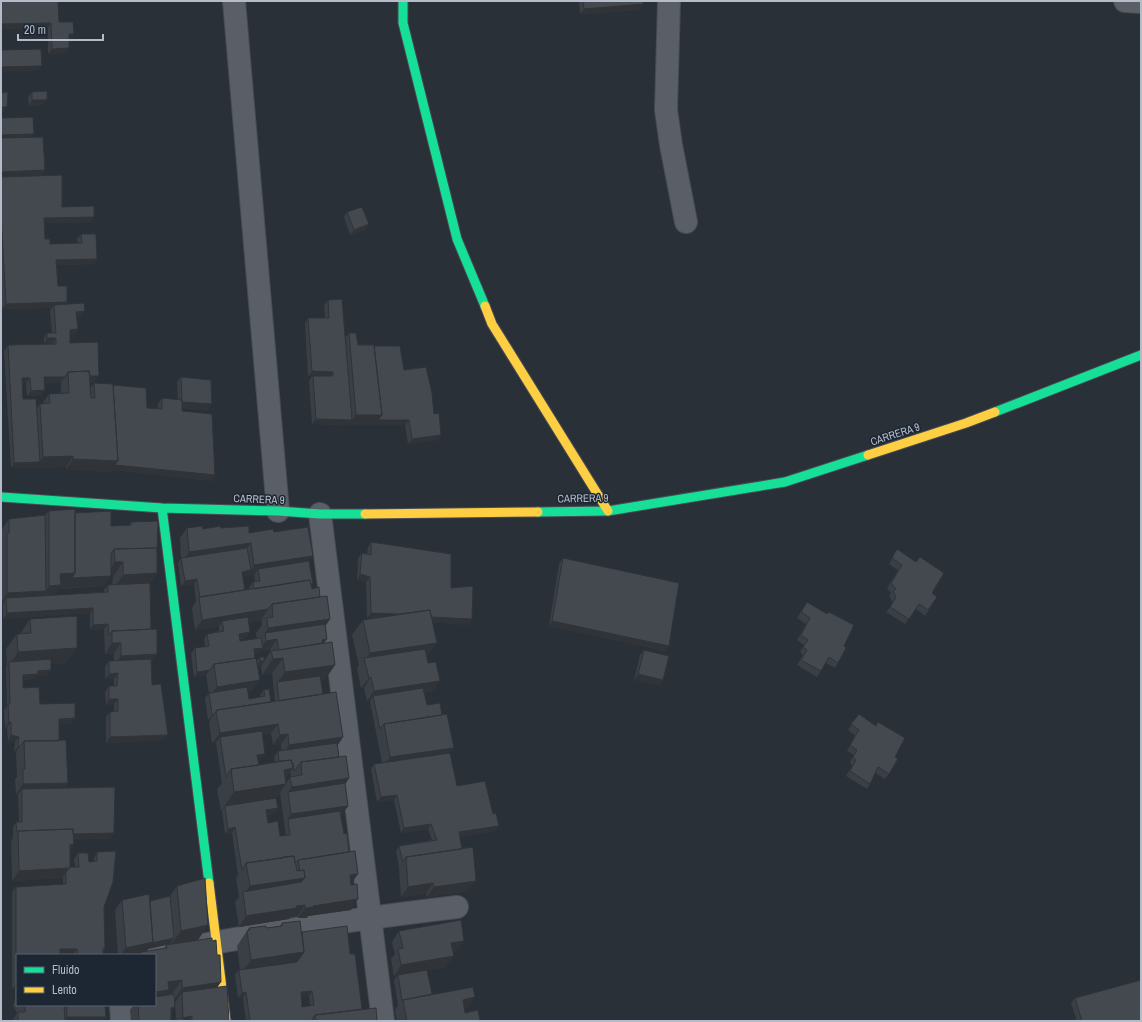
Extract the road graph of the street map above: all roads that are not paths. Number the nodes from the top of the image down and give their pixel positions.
1 (234, 1) edge
2 (404, 1) edge
3 (669, 1) edge
4 (1125, 1) edge
5 (1141, 2) edge
6 (686, 222) dead end
7 (1141, 355) edge
8 (1, 497) edge
9 (162, 508) junction
10 (278, 511) junction
11 (608, 511) junction
12 (320, 514) junction
13 (457, 907) dead end
14 (370, 917) junction
15 (216, 942) junction
16 (156, 954) edge
17 (121, 1006) edge
18 (122, 1021) edge
19 (226, 1021) edge
20 (383, 1021) edge

1 - 10 street
2 - 11 main road
3 - 6 street
4 - 5 street
7 - 11 main road, CARRERA 9
8 - 9 main road, CARRERA 9
9 - 10 main road, CARRERA 9
9 - 15 main road
10 - 12 main road, CARRERA 9
11 - 12 main road, CARRERA 9
12 - 14 street
13 - 14 street
14 - 15 street
14 - 20 street
15 - 16 street
15 - 19 main road
17 - 18 street

